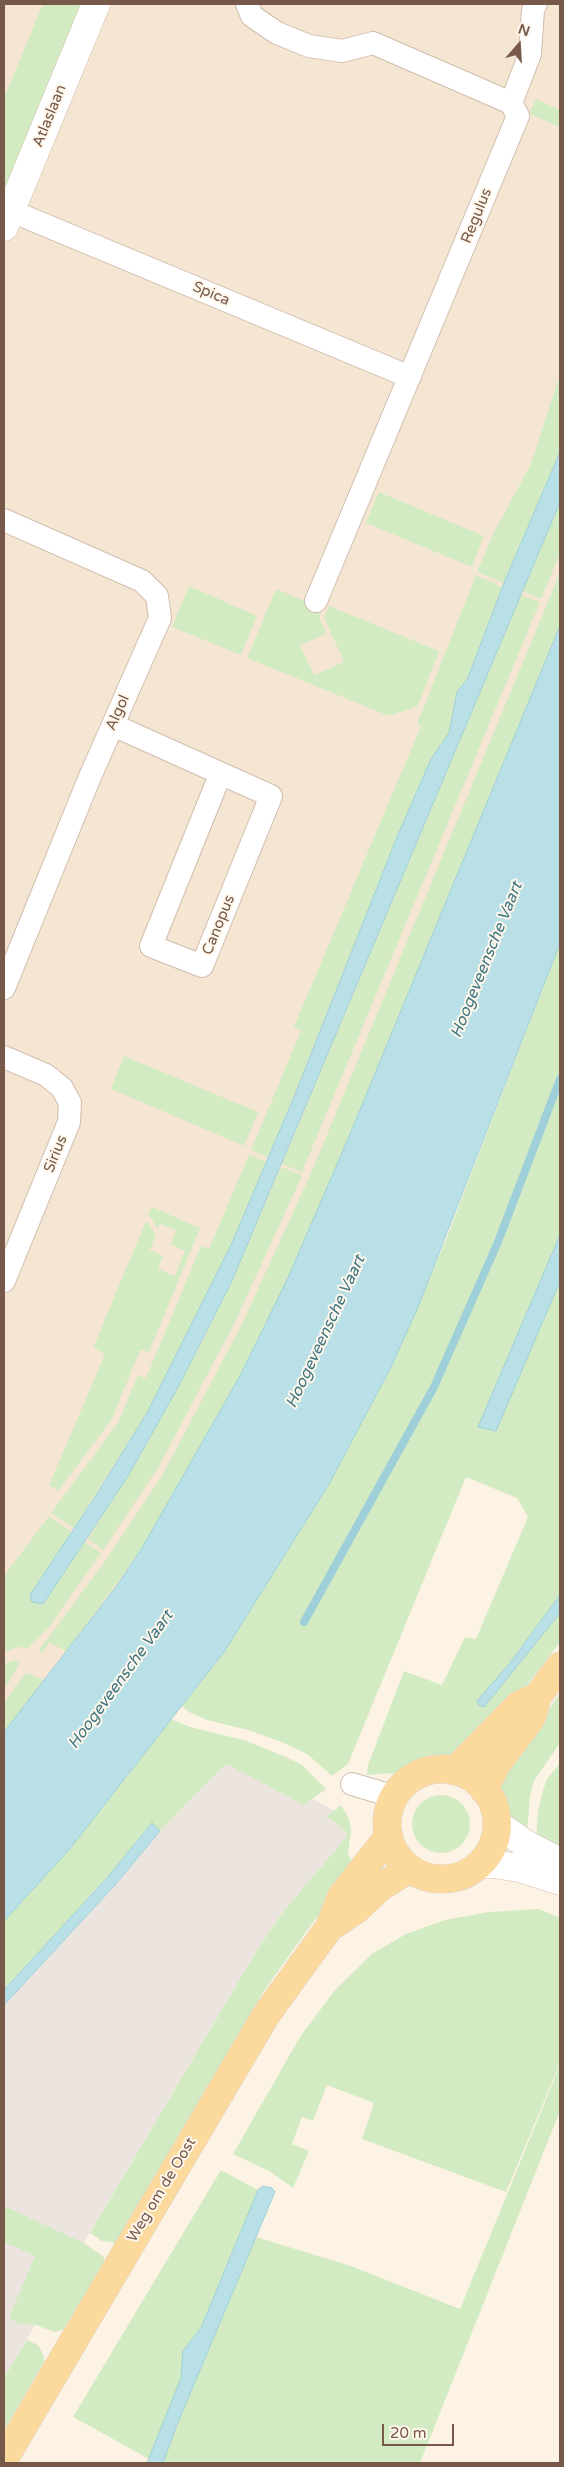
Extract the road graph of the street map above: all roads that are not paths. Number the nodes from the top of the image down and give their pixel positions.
1 (96, 4) edge
2 (247, 4) edge
3 (536, 4) edge
4 (510, 103) junction
5 (6, 215) edge
6 (410, 377) junction
7 (4, 520) edge
8 (316, 601) dead end
9 (113, 725) junction
10 (220, 775) junction
11 (4, 988) edge
12 (4, 1057) edge
13 (4, 1281) edge
14 (560, 1666) edge
15 (536, 1697) junction
16 (454, 1770) junction
17 (352, 1784) dead end
18 (484, 1790) junction
19 (395, 1797) junction
20 (497, 1824) junction
21 (389, 1836) junction
22 (560, 1862) edge
23 (480, 1864) junction
24 (409, 1869) junction
25 (560, 1881) edge
26 (329, 1928) junction
27 (4, 2459) edge

1 - 5 street, Atlaslaan
2 - 4 street
3 - 4 street
4 - 6 street, Regulus
5 - 6 street, Spica
6 - 8 street, Regulus
7 - 9 street, Algol
9 - 10 street, Canopus
9 - 11 street, Algol
10 - 10 street, Canopus
12 - 13 street, Sirius
14 - 15 main road
15 - 16 main road
15 - 18 main road
16 - 18 main road
16 - 19 main road
17 - 19 street
18 - 20 main road
19 - 21 main road
20 - 22 street
20 - 23 main road
21 - 24 main road
21 - 26 main road, Weg om de Oost
23 - 24 main road
23 - 25 street
24 - 26 main road, Weg om de Oost
26 - 27 main road, Weg om de Oost

